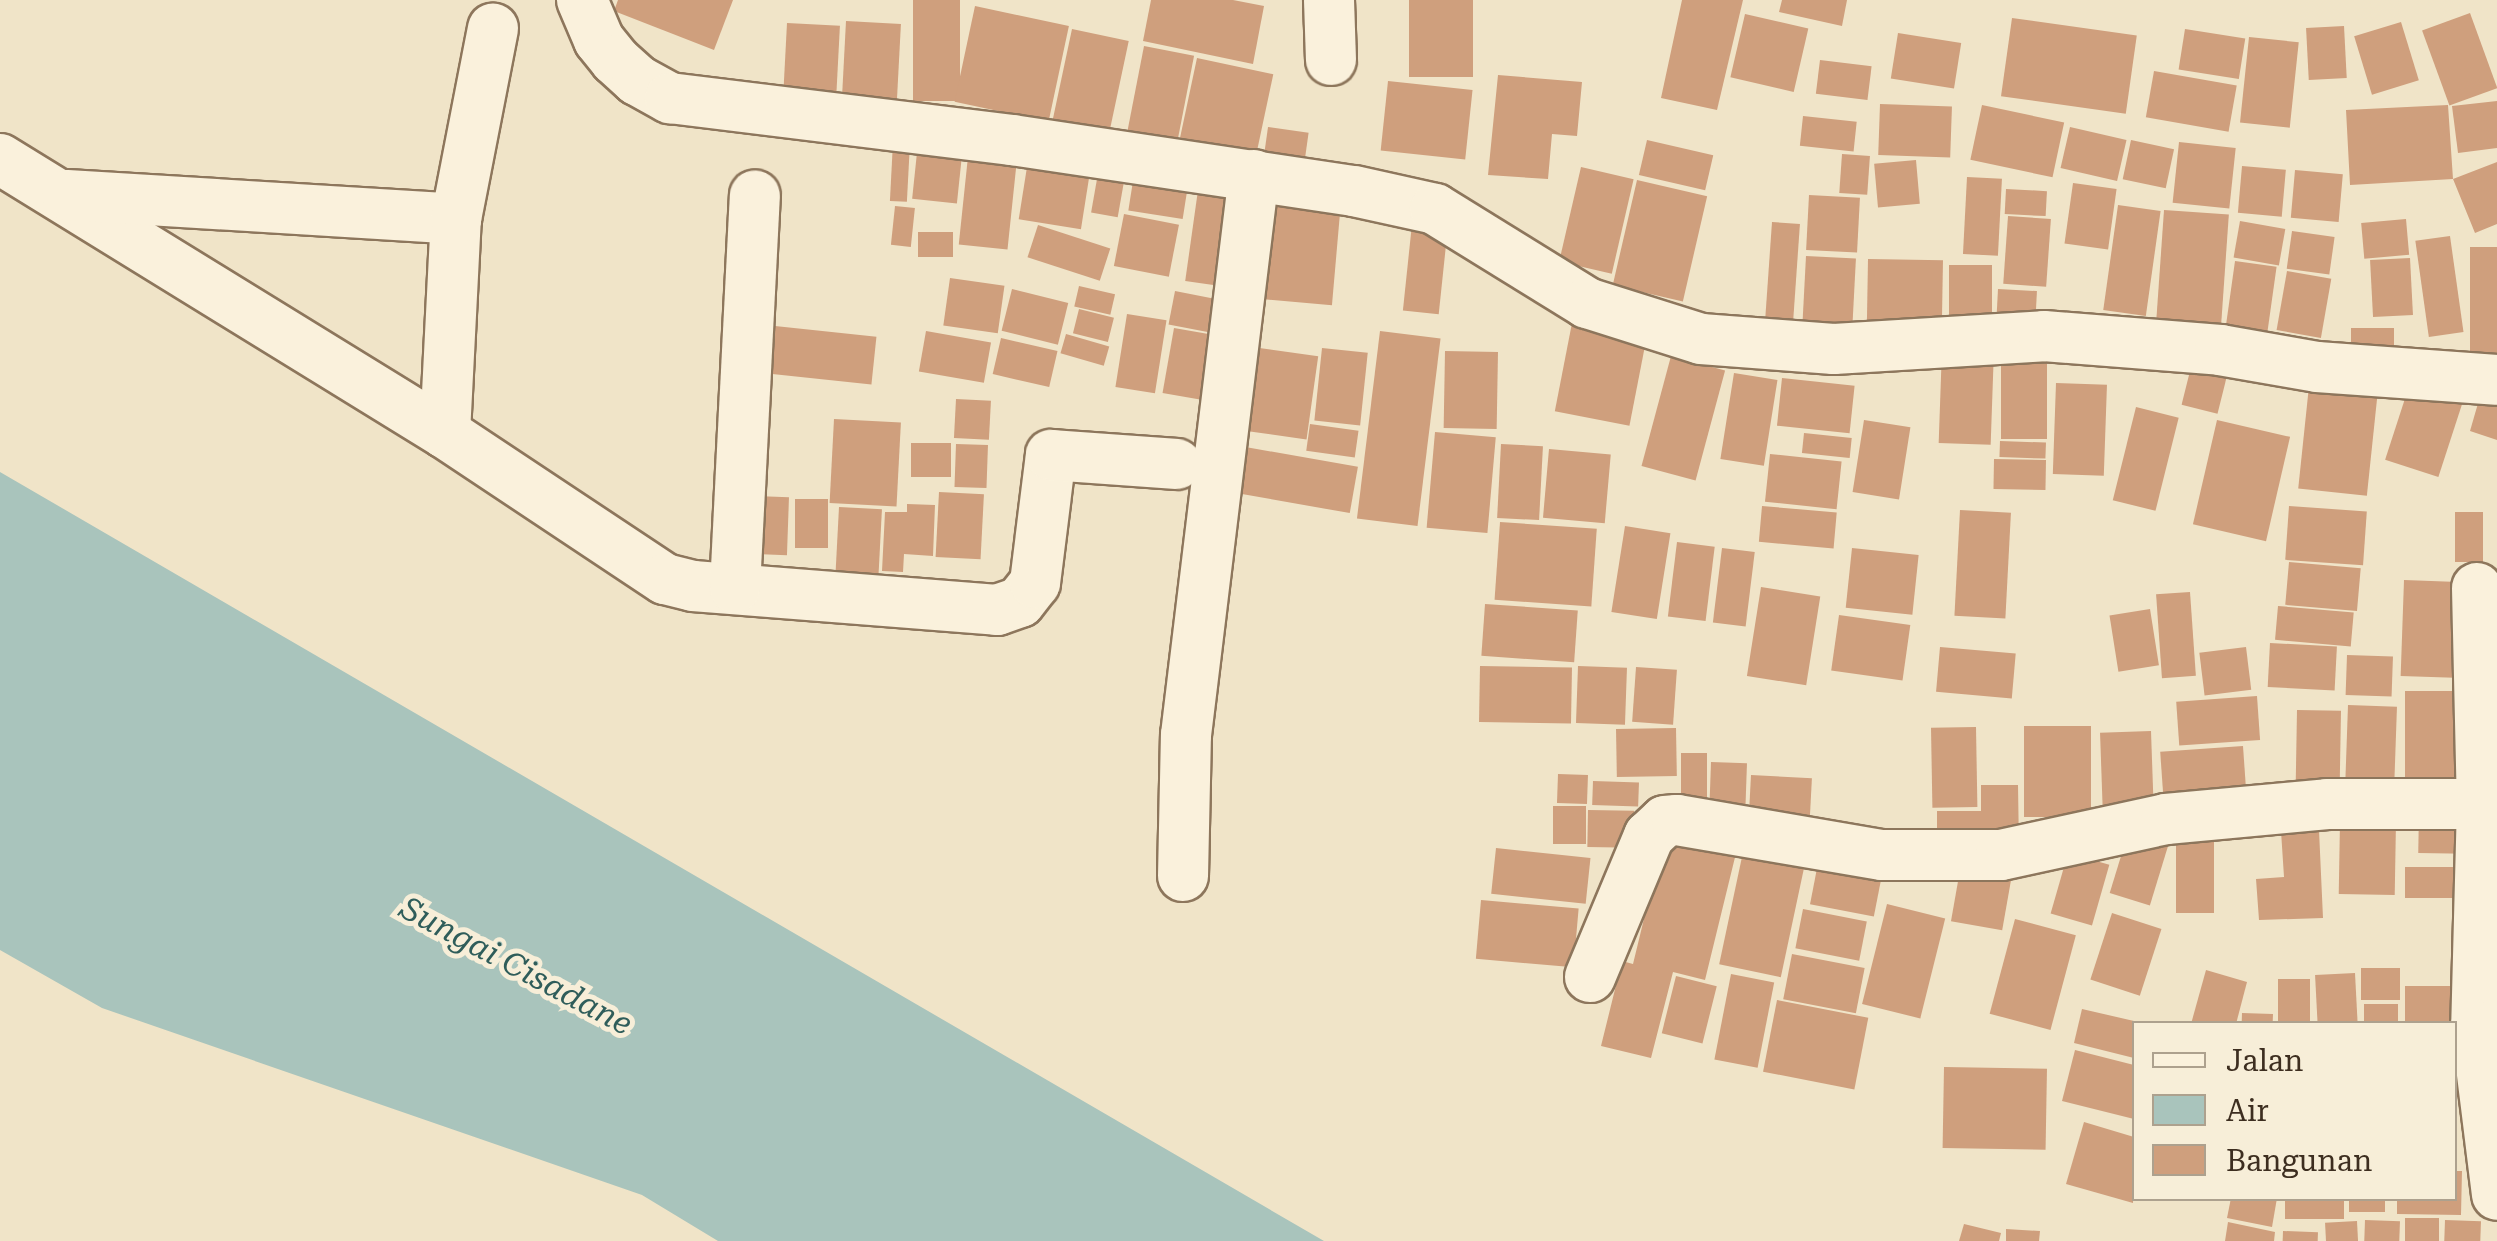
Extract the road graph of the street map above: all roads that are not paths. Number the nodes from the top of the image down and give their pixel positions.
1 (582, 0) edge
2 (1329, 0) edge
3 (493, 29) dead end
4 (1331, 60) dead end
5 (0, 159) edge
6 (1254, 175) junction
7 (61, 194) junction
8 (756, 196) dead end
9 (456, 220) junction
10 (2497, 380) edge
11 (445, 432) junction
12 (1177, 464) dead end
13 (734, 588) junction
14 (2477, 588) dead end
15 (2482, 804) junction
16 (1183, 876) dead end
17 (1590, 977) dead end
18 (2497, 1195) edge

1 - 6 street
2 - 4 street
3 - 9 street
5 - 7 street
6 - 10 street
6 - 16 street
7 - 9 street
7 - 11 street
8 - 13 street
9 - 11 street
11 - 13 street
12 - 13 street
14 - 15 street
15 - 17 street
15 - 18 street

